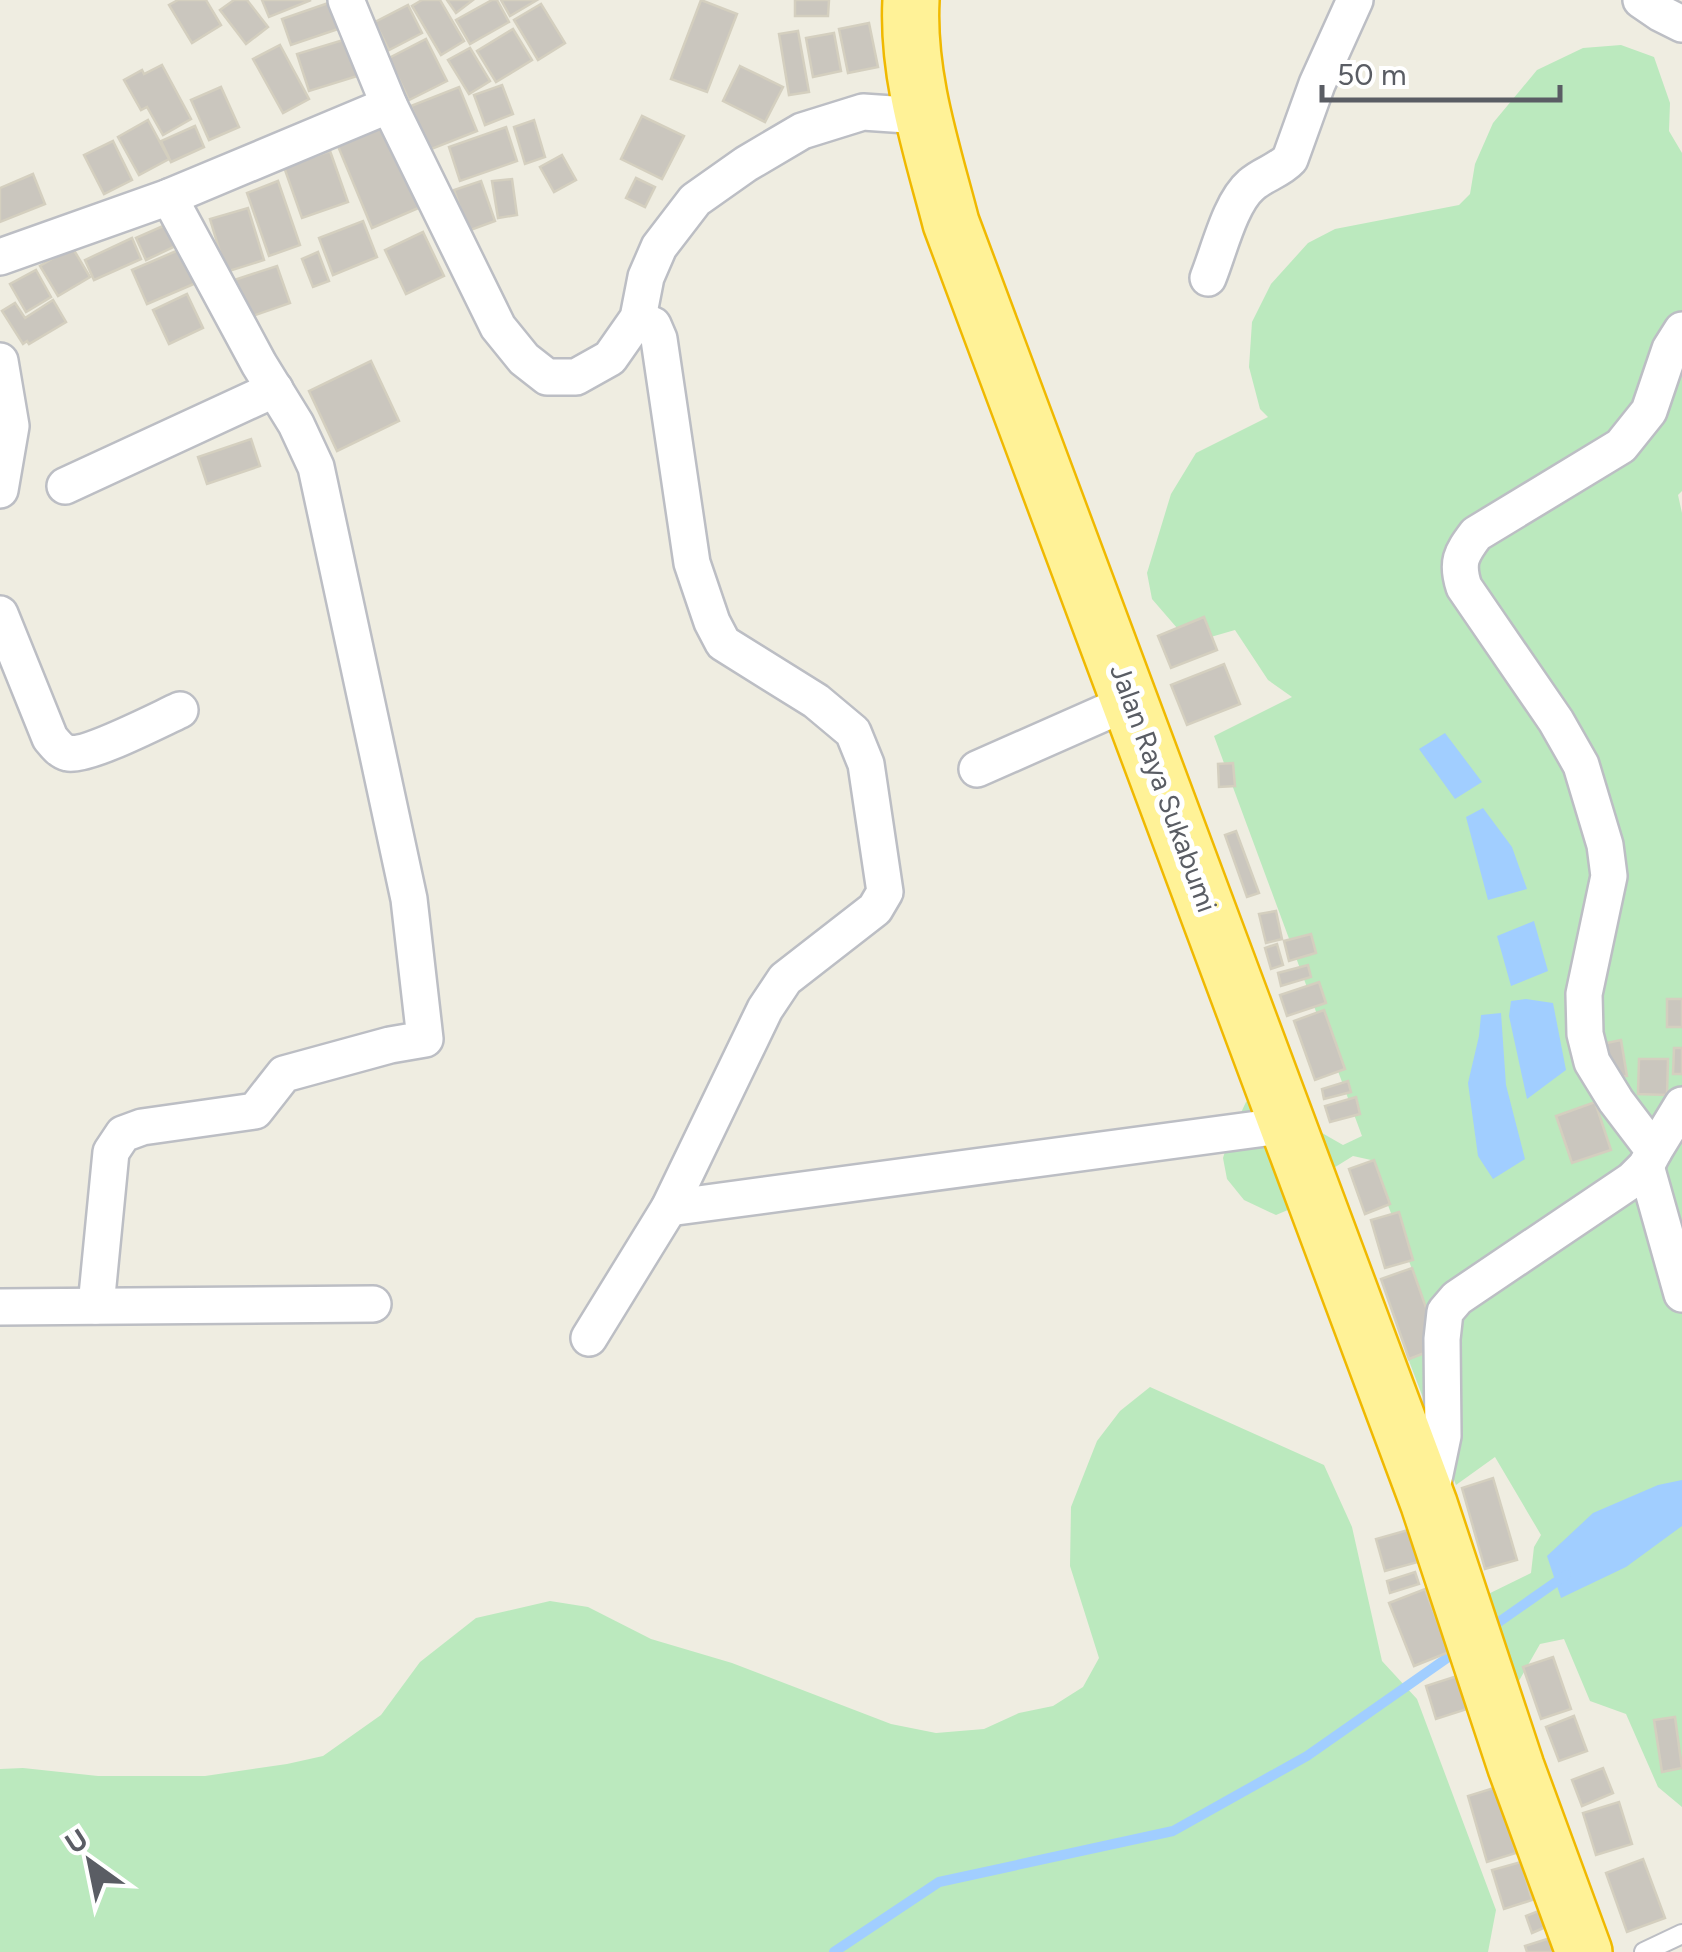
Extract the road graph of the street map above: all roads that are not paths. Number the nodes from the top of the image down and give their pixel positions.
1 (346, 0) edge
2 (911, 0) edge
3 (1355, 0) edge
4 (1642, 0) edge
5 (1682, 24) edge
6 (388, 105) junction
7 (922, 116) junction
8 (169, 197) junction
9 (0, 257) edge
10 (1208, 278) dead end
11 (638, 318) junction
12 (1682, 330) edge
13 (0, 360) edge
14 (275, 389) junction
15 (65, 486) dead end
16 (0, 490) edge
17 (0, 614) edge
18 (1131, 701) junction
19 (180, 710) dead end
20 (977, 769) dead end
21 (1682, 1105) edge
22 (1288, 1126) junction
23 (1650, 1159) junction
24 (669, 1208) junction
25 (1682, 1294) edge
26 (373, 1304) dead end
27 (96, 1306) junction
28 (0, 1307) edge
29 (589, 1338) dead end
30 (1429, 1504) junction
31 (1682, 1934) edge
32 (1584, 1952) edge
33 (1644, 1952) edge

1 - 6 street
2 - 7 highway, Jalan Raya Sukabumi
3 - 10 street
4 - 5 street
6 - 8 street
6 - 11 street
7 - 11 street
7 - 18 highway, Jalan Raya Sukabumi
8 - 9 street
8 - 14 street
11 - 24 street
12 - 23 street
13 - 16 street
14 - 15 street
14 - 27 street
17 - 19 street
18 - 20 street
18 - 22 highway, Jalan Raya Sukabumi
21 - 23 street
22 - 24 street
22 - 30 highway, Jalan Raya Sukabumi
23 - 25 street
23 - 30 street
24 - 29 street
26 - 27 street
27 - 28 street
30 - 32 highway, Jalan Raya Sukabumi
31 - 33 lane

